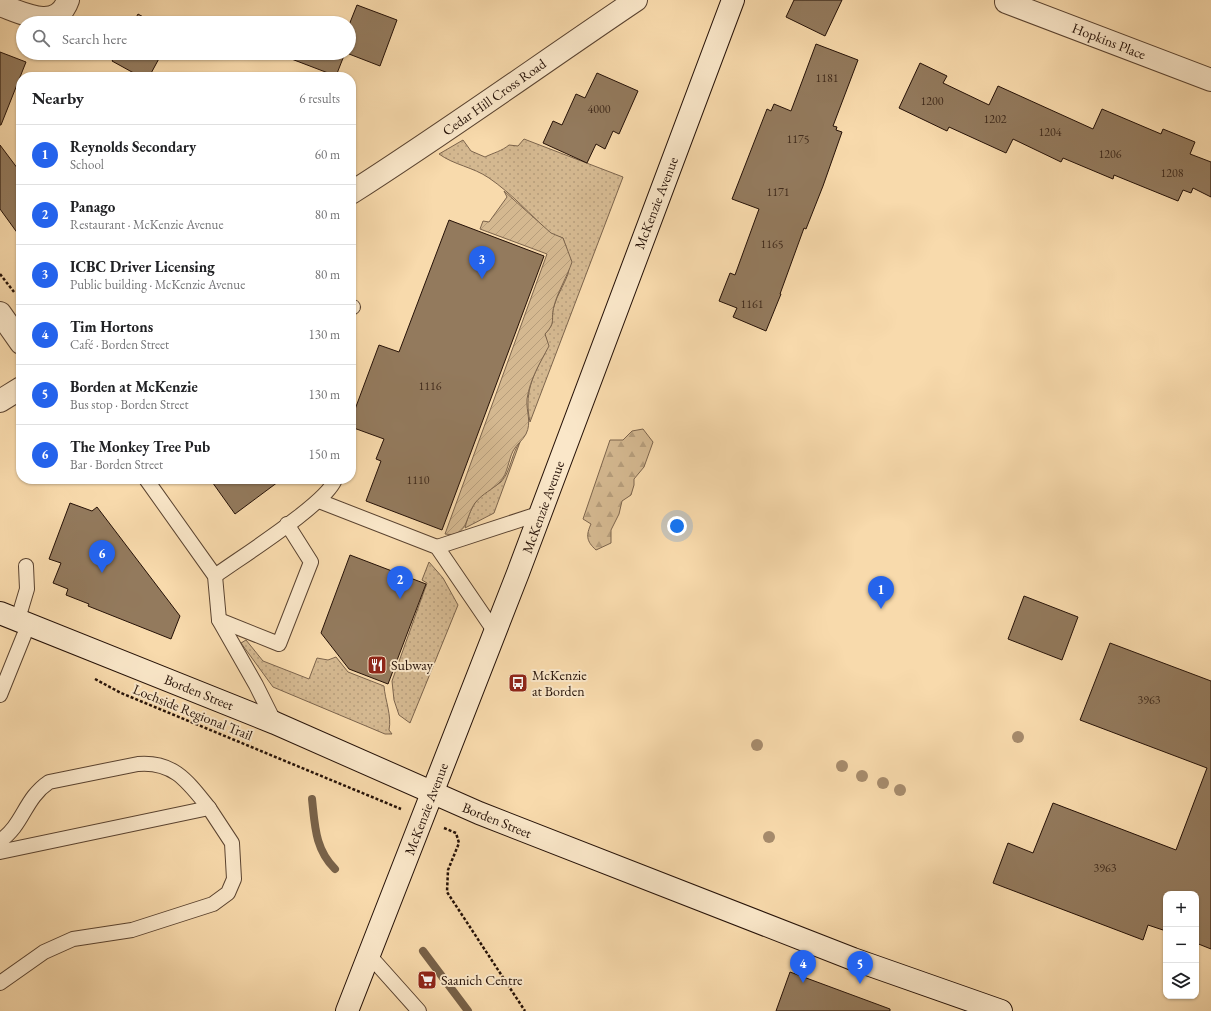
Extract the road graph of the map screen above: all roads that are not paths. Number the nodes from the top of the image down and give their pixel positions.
1 (68, 0) edge
2 (636, 0) edge
3 (733, 0) edge
4 (1006, 2) dead end
5 (0, 5) edge
6 (31, 16) edge
7 (55, 16) edge
8 (1211, 80) edge
9 (356, 190) edge
10 (0, 313) edge
11 (16, 336) edge
12 (16, 391) edge
13 (0, 401) edge
14 (150, 484) edge
15 (333, 484) edge
16 (318, 501) junction
17 (541, 513) junction
18 (287, 524) junction
19 (436, 547) junction
20 (26, 566) dead end
21 (215, 576) junction
22 (16, 618) edge
23 (219, 620) junction
24 (495, 632) junction
25 (0, 695) edge
26 (275, 723) junction
27 (433, 793) junction
28 (209, 808) junction
29 (0, 841) edge
30 (0, 852) edge
31 (369, 955) junction
32 (0, 984) edge
33 (419, 1010) edge
34 (347, 1011) edge
35 (1001, 1011) edge

1 - 7 street
2 - 9 street, Cedar Hill Cross Road
3 - 17 street, McKenzie Avenue
4 - 8 street, Hopkins Place
5 - 6 street
10 - 11 street
12 - 13 street
14 - 21 lane
15 - 16 lane
16 - 18 lane
16 - 19 lane
17 - 19 lane
17 - 24 street, McKenzie Avenue
18 - 21 lane
18 - 23 lane
19 - 24 lane
20 - 22 lane
21 - 23 lane
22 - 25 lane
22 - 26 street, Borden Street
23 - 26 lane
24 - 27 street, McKenzie Avenue
26 - 27 street, Borden Street
27 - 31 street, McKenzie Avenue
27 - 35 street, Borden Street
28 - 29 lane
28 - 30 lane
28 - 32 lane
31 - 33 lane
31 - 34 street, McKenzie Avenue

